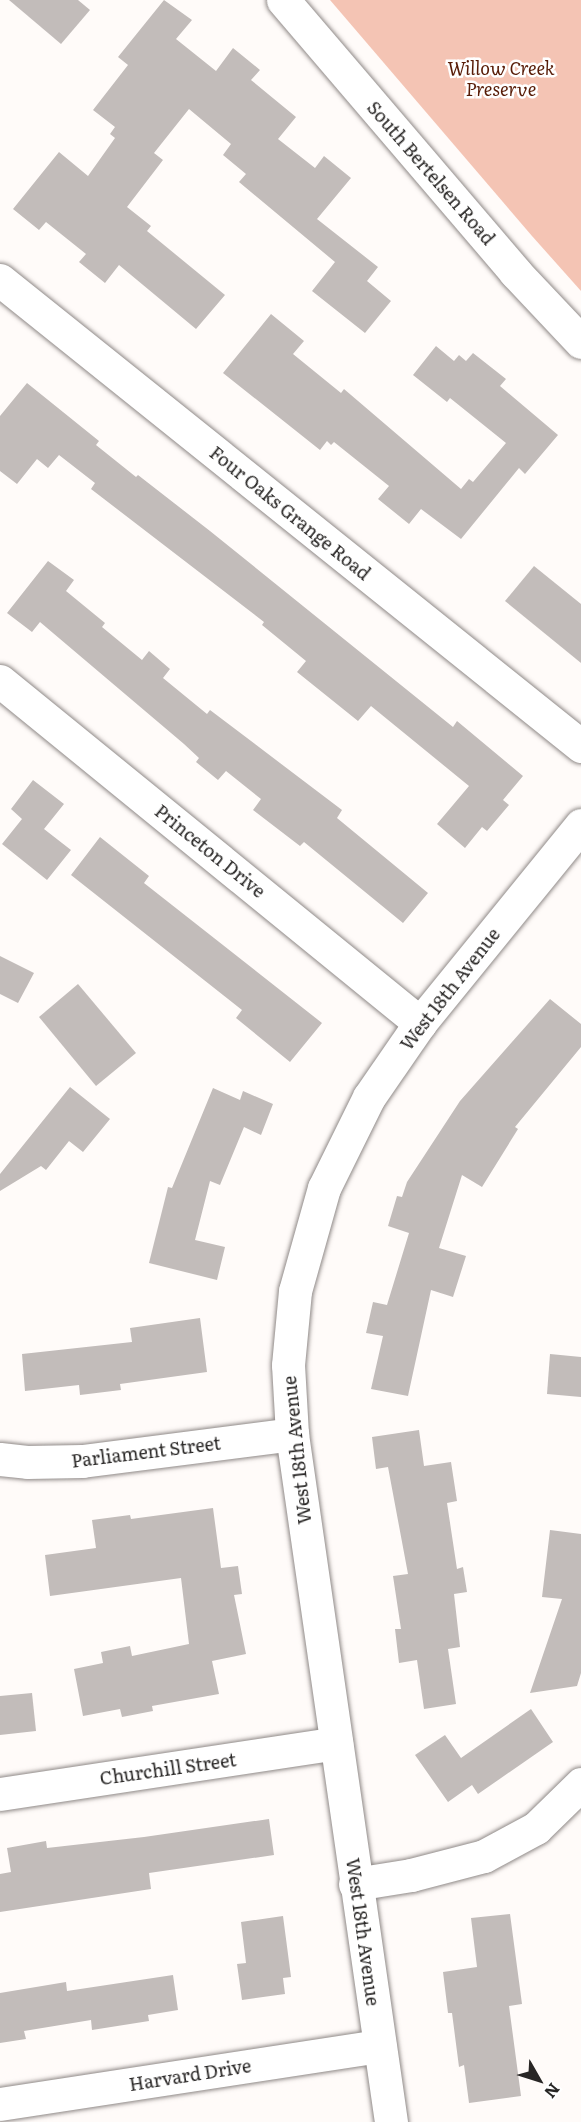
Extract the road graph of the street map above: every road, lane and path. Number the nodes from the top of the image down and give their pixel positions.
1 (283, 0) edge
2 (0, 280) edge
3 (581, 342) edge
4 (0, 681) edge
5 (581, 746) edge
6 (581, 825) edge
7 (420, 1023) junction
8 (292, 1434) junction
9 (0, 1459) edge
10 (336, 1743) junction
11 (581, 1784) edge
12 (0, 1794) edge
13 (355, 1884) junction
14 (380, 2046) junction
15 (0, 2104) edge
16 (391, 2122) edge

1 - 3 street, South Bertelsen Road
2 - 5 street, Four Oaks Grange Road
4 - 7 street, Princeton Drive
6 - 7 street, West 18th Avenue
7 - 8 street, West 18th Avenue
8 - 9 street, Parliament Street
8 - 10 street, West 18th Avenue
10 - 12 street, Churchill Street
10 - 13 street, West 18th Avenue
11 - 13 street
13 - 14 street, West 18th Avenue
14 - 15 street, Harvard Drive
14 - 16 street, West 18th Avenue

